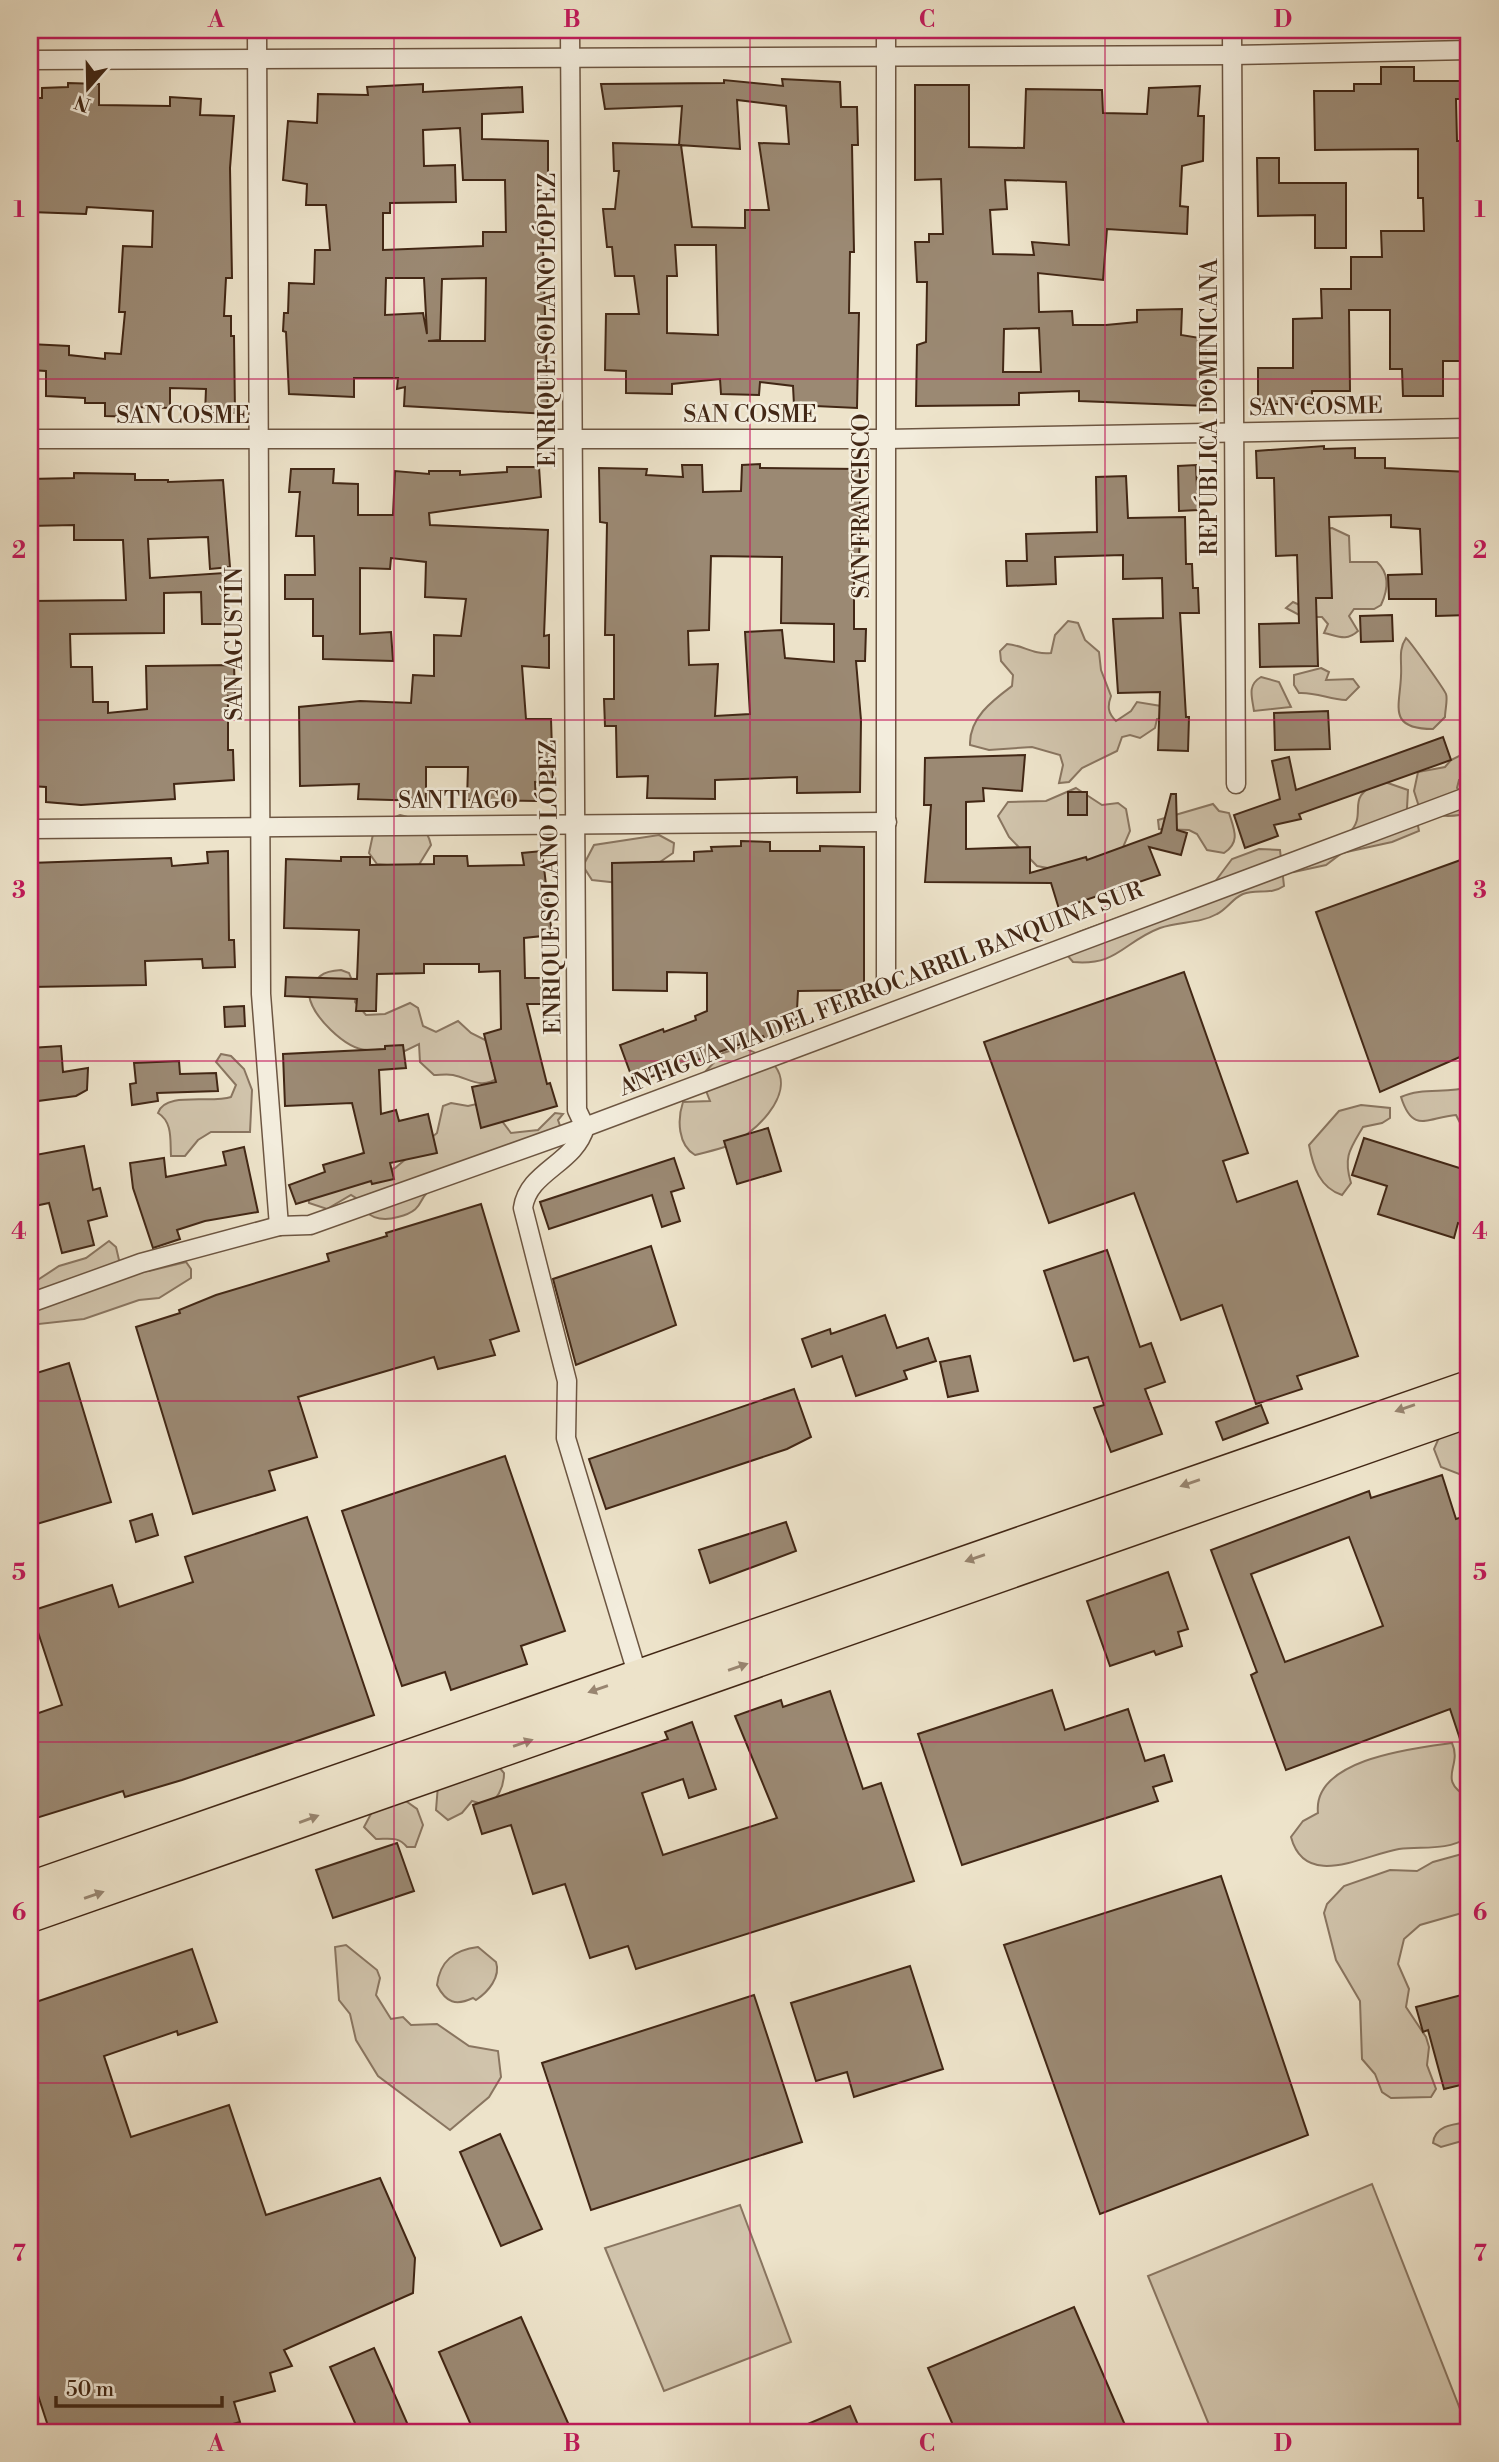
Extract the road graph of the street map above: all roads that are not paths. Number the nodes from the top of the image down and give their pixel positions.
1 (257, 30) edge
2 (570, 30) edge
3 (886, 30) edge
4 (1232, 30) edge
5 (1469, 50) edge
6 (885, 55) junction
7 (1232, 55) junction
8 (570, 58) junction
9 (30, 60) edge
10 (257, 60) junction
11 (1469, 428) edge
12 (1234, 433) junction
13 (30, 439) edge
14 (573, 439) junction
15 (886, 439) junction
16 (258, 440) junction
17 (1236, 784) dead end
18 (1469, 796) edge
19 (887, 822) junction
20 (574, 825) junction
21 (260, 826) junction
22 (30, 829) edge
23 (886, 982) dead end
24 (585, 1126) junction
25 (279, 1226) junction
26 (30, 1303) edge
27 (1469, 1385) edge
28 (1469, 1412) edge
29 (641, 1688) junction
30 (30, 1887) edge
31 (30, 1917) edge

1 - 10 street, SAN AGUSTÍN
2 - 8 street, ENRIQUE SOLANO LÓPEZ
3 - 6 street, SAN FRANCISCO
4 - 7 street, REPÚBLICA DOMINICANA
5 - 7 street
6 - 7 street
6 - 8 street
6 - 15 street, SAN FRANCISCO
7 - 12 street, REPÚBLICA DOMINICANA
8 - 10 street
8 - 14 street, ENRIQUE SOLANO LÓPEZ
9 - 10 street
10 - 16 street, SAN AGUSTÍN
11 - 12 street, SAN COSME
12 - 15 street, SAN COSME
12 - 17 street, REPÚBLICA DOMINICANA
13 - 16 street, SAN COSME
14 - 15 street, SAN COSME
14 - 16 street, SAN COSME
14 - 20 street, ENRIQUE SOLANO LÓPEZ
15 - 19 street, SAN FRANCISCO
16 - 21 street, SAN AGUSTÍN
18 - 24 street, ANTIGUA VIA DEL FERROCARRIL BANQUINA SUR
19 - 20 street, SANTIAGO
19 - 23 street, SAN FRANCISCO
20 - 21 street, SANTIAGO
20 - 24 street, ENRIQUE SOLANO LÓPEZ
21 - 22 street, SANTIAGO
21 - 25 street, SAN AGUSTÍN
24 - 25 street, ANTIGUA VIA DEL FERROCARRIL BANQUINA SUR
24 - 29 street
25 - 26 street
27 -> 29 highway
29 -> 28 highway
29 -> 30 highway
31 -> 29 highway

